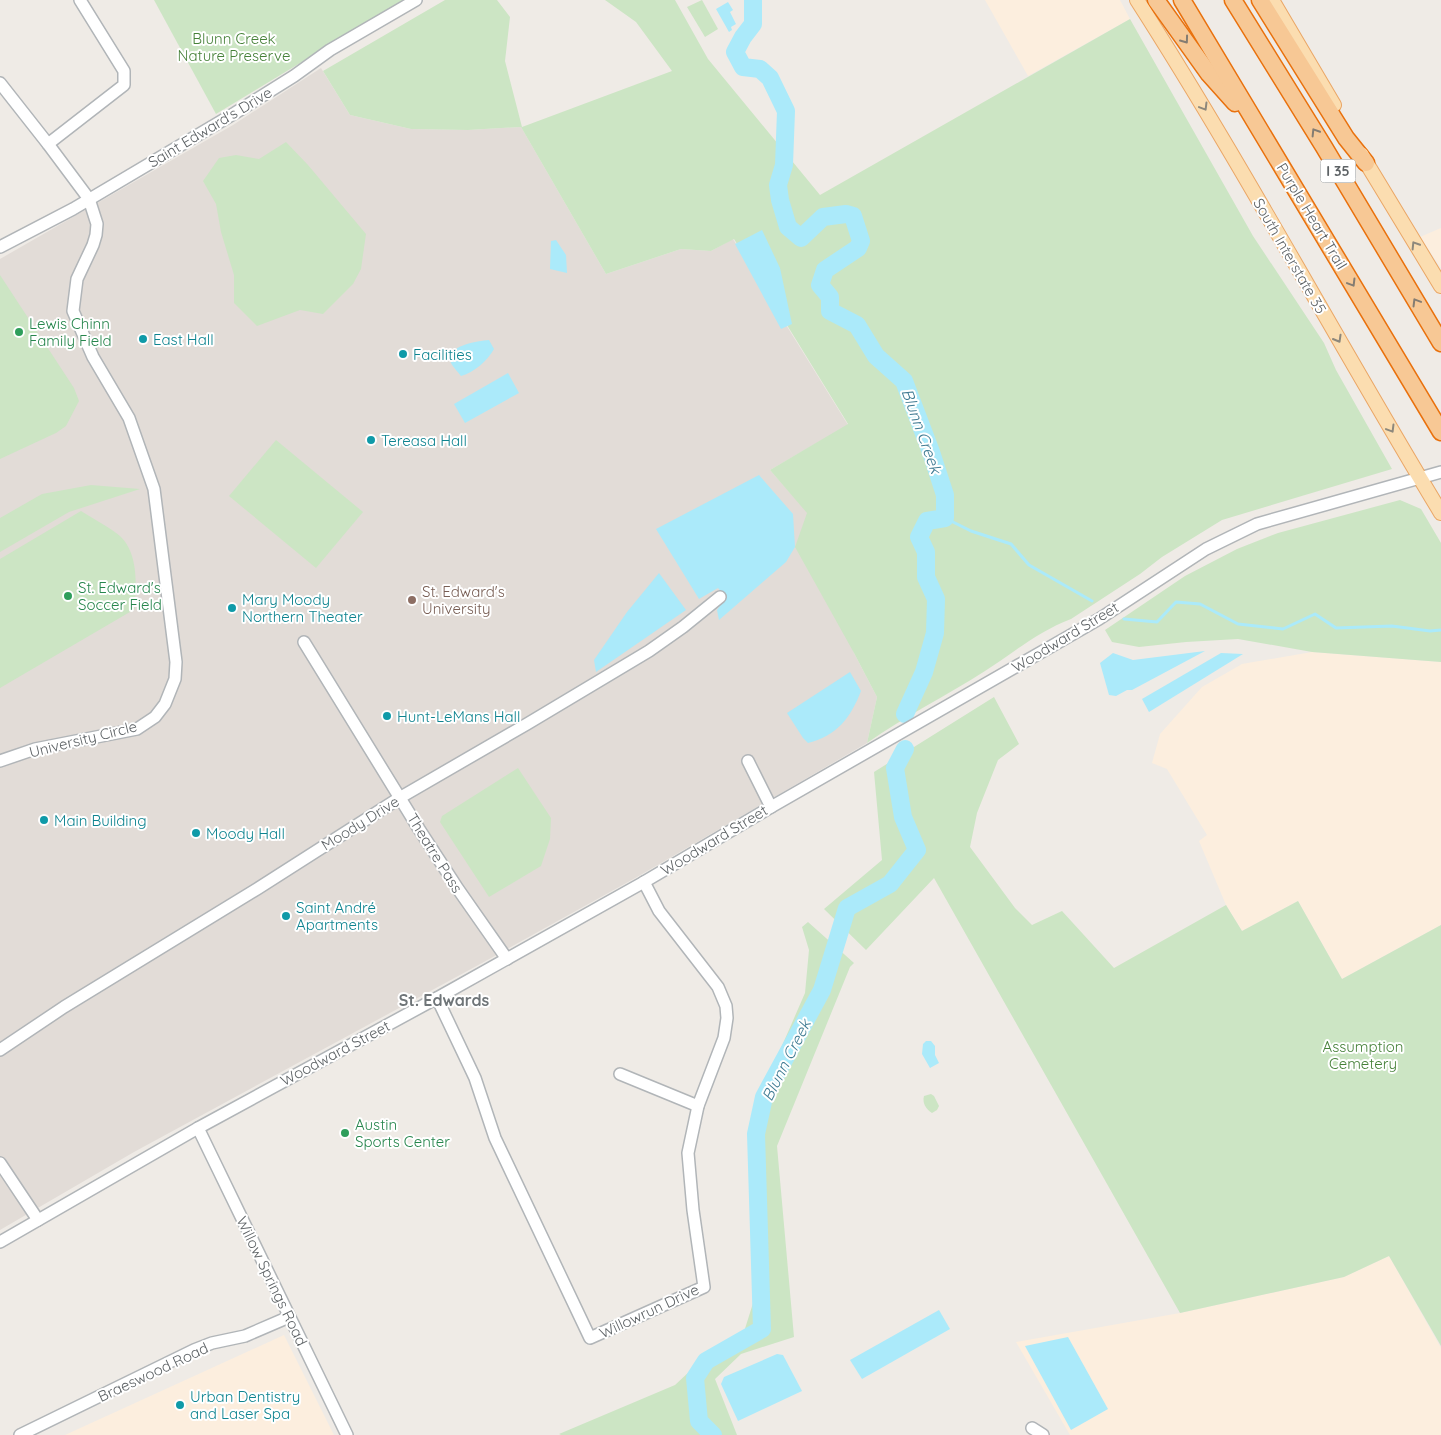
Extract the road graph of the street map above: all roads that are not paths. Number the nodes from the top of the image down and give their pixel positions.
1 (80, 0) edge
2 (416, 0) edge
3 (1137, 0) edge
4 (1156, 0) edge
5 (1182, 0) edge
6 (1233, 0) edge
7 (1260, 0) edge
8 (1272, 0) edge
9 (0, 83) edge
10 (1264, 137) junction
11 (48, 144) junction
12 (1366, 163) junction
13 (89, 199) junction
14 (0, 247) edge
15 (1441, 286) edge
16 (1441, 343) edge
17 (1441, 432) edge
18 (1438, 473) edge
19 (1420, 479) junction
20 (1441, 513) edge
21 (720, 597) dead end
22 (304, 642) dead end
23 (748, 760) dead end
24 (0, 761) edge
25 (401, 797) junction
26 (771, 807) junction
27 (644, 882) junction
28 (507, 959) junction
29 (437, 998) junction
30 (0, 1050) edge
31 (620, 1074) dead end
32 (698, 1106) junction
33 (198, 1128) junction
34 (0, 1163) edge
35 (38, 1220) junction
36 (0, 1242) edge
37 (289, 1317) junction
38 (1032, 1428) dead end
39 (20, 1435) edge
40 (347, 1435) edge
41 (1043, 1435) edge

1 - 11 street
2 - 13 street, Saint Edward's Drive
3 -> 19 main road, South Interstate 35
4 -> 10 highway
5 - 10 highway, Purple Heart Trail
16 -> 6 highway, I 35
7 - 12 highway
8 - 12 main road
9 - 11 street, University Circle
10 -> 17 highway, Purple Heart Trail
11 - 13 street, University Circle
15 -> 12 main road
13 - 14 street, Saint Edward's Drive
13 - 24 street, University Circle
18 - 19 street, Woodward Street
19 - 20 main road, South Interstate 35
19 - 26 street, Woodward Street
21 - 25 street, Moody Drive
22 - 25 street, Theatre Pass
23 - 26 street
25 - 28 street, Theatre Pass
25 - 30 street, Moody Drive
26 - 27 street, Woodward Street
27 - 28 street, Woodward Street
27 - 32 street, Willowrun Drive
28 - 29 street, Woodward Street
29 - 32 street, Willowrun Drive
29 - 33 street, Woodward Street
31 - 32 street
33 - 35 street, Woodward Street
33 - 37 street, Willow Springs Road
34 - 35 street
35 - 36 street, Woodward Street
37 - 39 street, Braeswood Road
37 - 40 street, Willow Springs Road
38 - 41 street

